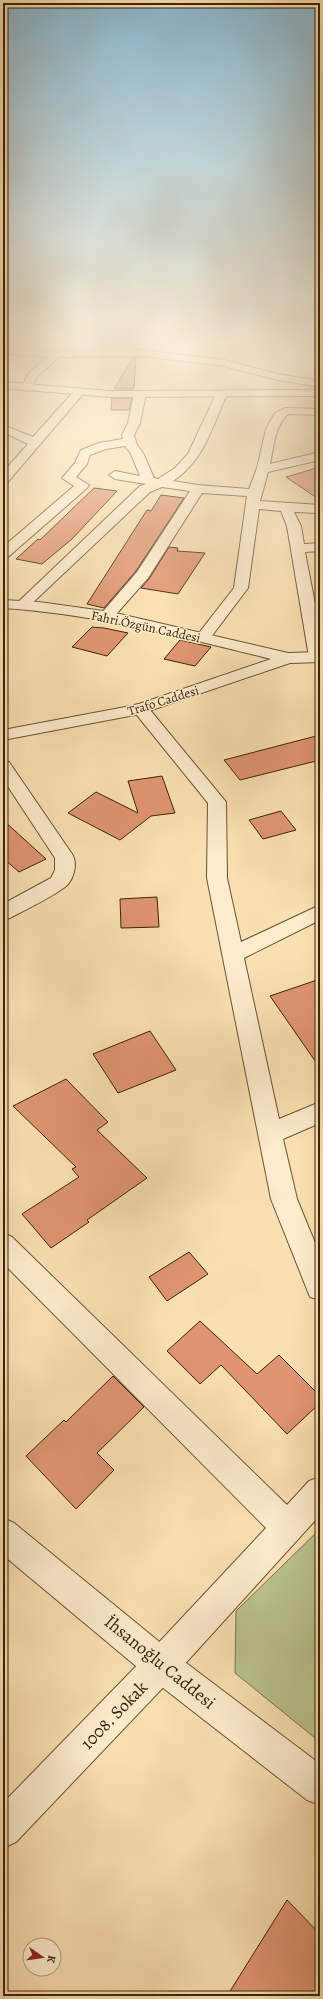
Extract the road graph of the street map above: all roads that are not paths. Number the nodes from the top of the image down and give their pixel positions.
1 (15, 433) edge
2 (44, 433) edge
3 (128, 433) edge
4 (204, 433) edge
5 (271, 433) edge
6 (130, 441) junction
7 (36, 443) junction
8 (320, 456) edge
9 (262, 470) junction
10 (115, 475) dead end
11 (3, 480) edge
12 (155, 482) junction
13 (198, 489) junction
14 (253, 499) junction
15 (286, 508) junction
16 (320, 509) edge
17 (320, 547) edge
18 (297, 548) junction
19 (3, 554) edge
20 (305, 585) junction
21 (320, 586) edge
22 (3, 604) edge
23 (22, 604) junction
24 (107, 616) junction
25 (203, 638) junction
26 (319, 657) edge
27 (288, 658) junction
28 (140, 709) junction
29 (3, 735) edge
30 (3, 766) edge
31 (320, 912) edge
32 (3, 913) edge
33 (232, 954) junction
34 (320, 1112) edge
35 (270, 1134) junction
36 (3, 1245) edge
37 (320, 1288) edge
38 (320, 1492) edge
39 (288, 1528) junction
40 (3, 1534) edge
41 (162, 1665) junction
42 (320, 1786) edge
43 (3, 1829) edge

1 - 7 street
2 - 7 street
3 - 6 street
4 - 12 street
5 - 9 street
6 - 12 street
6 - 19 street
7 - 11 street
8 - 9 street
9 - 14 street
10 - 12 street
12 - 13 street
12 - 23 street
13 - 14 street
13 - 24 street
14 - 15 street
14 - 25 street
15 - 16 street
15 - 18 street
17 - 18 street
18 - 20 street
20 - 21 street
20 - 26 street
22 - 23 street, Fahri Özgün Caddesi
23 - 24 street, Fahri Özgün Caddesi
24 - 25 street, Fahri Özgün Caddesi
25 - 27 street, Fahri Özgün Caddesi
26 - 27 street, Trafo Caddesi
27 - 28 street, Trafo Caddesi
28 - 29 street, Trafo Caddesi
28 - 33 street
30 - 32 street
31 - 33 street
33 - 35 street
34 - 35 street
35 - 37 street
36 - 39 street
38 - 39 street, 1008. Sokak
39 - 41 street, 1008. Sokak
40 - 41 street, İhsanoğlu Caddesi
41 - 42 street, İhsanoğlu Caddesi
41 - 43 street, 1008. Sokak

